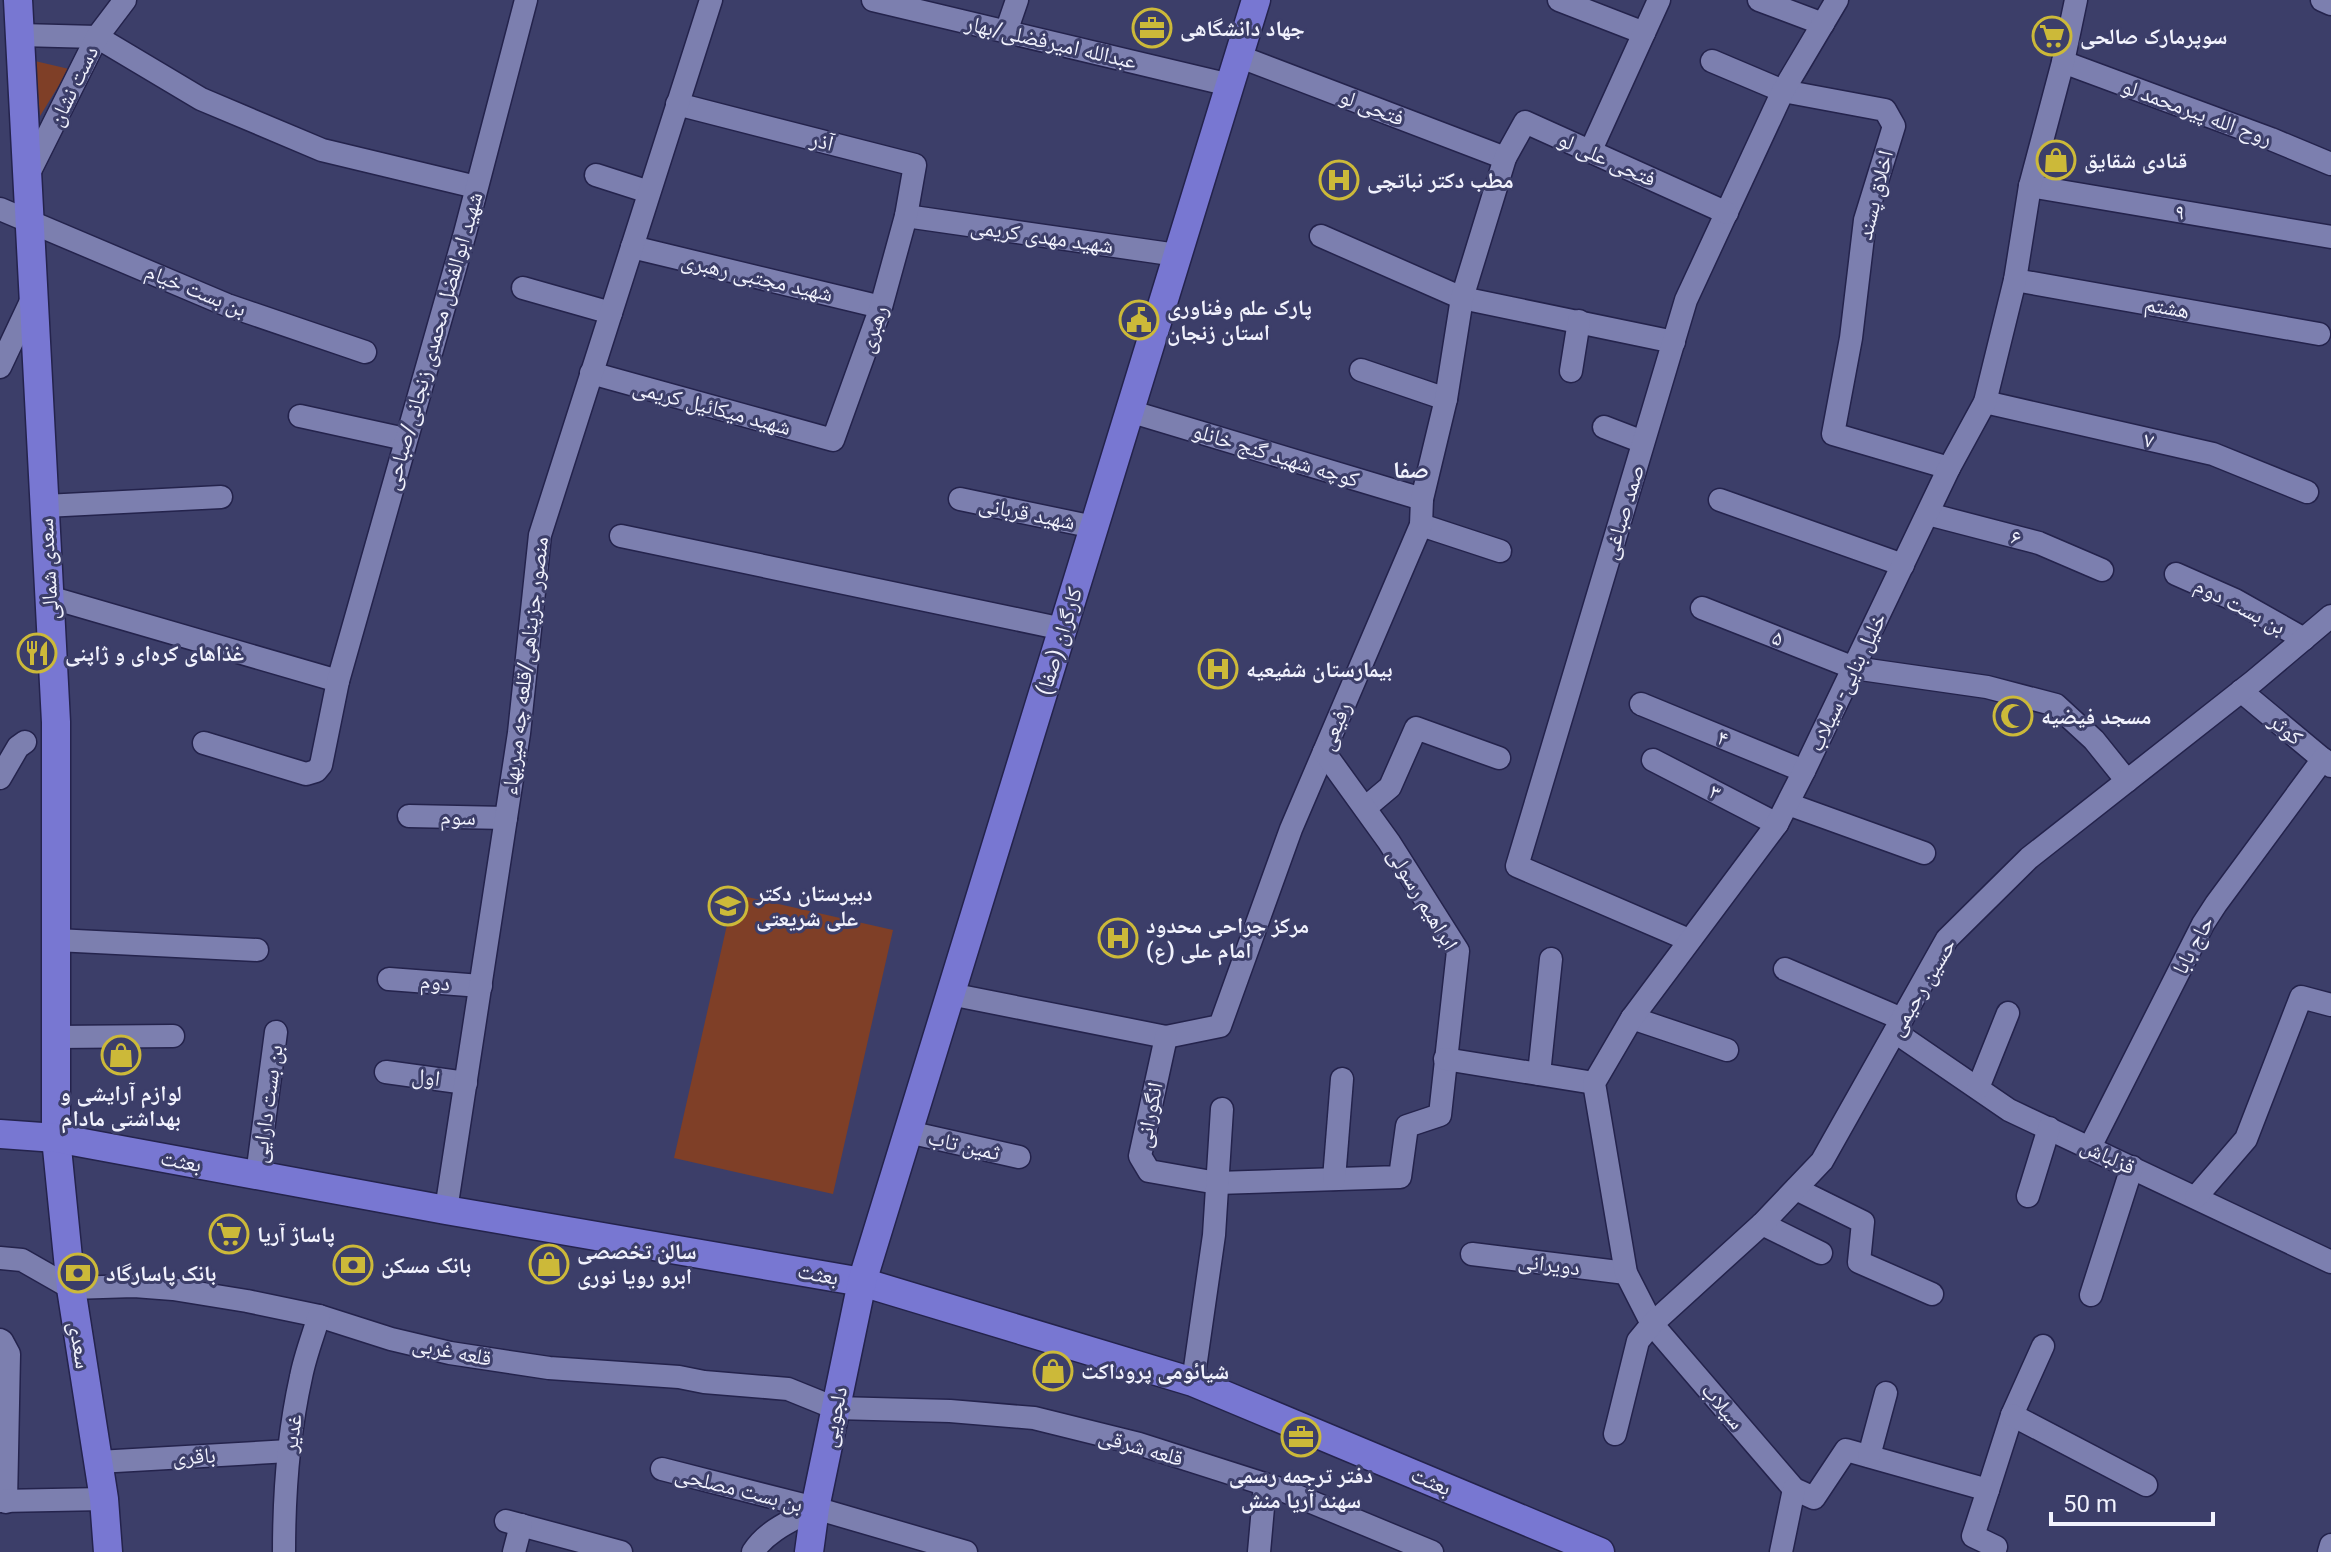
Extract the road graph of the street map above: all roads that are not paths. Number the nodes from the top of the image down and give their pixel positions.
1 (18, 0) edge
2 (125, 0) edge
3 (526, 0) edge
4 (711, 0) edge
5 (873, 0) edge
6 (1017, 0) edge
7 (1256, 0) edge
8 (1559, 0) edge
9 (1659, 0) edge
10 (1759, 0) edge
11 (1837, 0) edge
12 (2076, 0) edge
13 (2322, 0) edge
14 (2331, 4) edge
15 (1823, 24) junction
16 (1006, 32) junction
17 (1644, 33) junction
18 (20, 35) junction
19 (97, 37) junction
20 (1238, 56) junction
21 (1712, 61) dead end
22 (2063, 62) junction
23 (1230, 85) junction
24 (1783, 91) junction
25 (677, 104) junction
26 (1590, 152) junction
27 (1505, 158) junction
28 (2331, 164) edge
29 (28, 175) junction
30 (596, 175) dead end
31 (2030, 186) junction
32 (476, 187) junction
33 (649, 192) junction
34 (0, 209) edge
35 (1727, 213) junction
36 (906, 216) junction
37 (30, 220) junction
38 (1321, 236) dead end
39 (2331, 237) edge
40 (632, 247) junction
41 (1177, 255) junction
42 (2015, 280) junction
43 (523, 288) dead end
44 (34, 296) junction
45 (1462, 298) junction
46 (881, 307) junction
47 (611, 313) junction
48 (1579, 321) junction
49 (2319, 334) dead end
50 (1674, 342) junction
51 (365, 352) dead end
52 (0, 367) edge
53 (1361, 370) dead end
54 (1571, 371) dead end
55 (591, 373) junction
56 (1446, 399) junction
57 (1985, 402) junction
58 (1129, 411) junction
59 (300, 416) dead end
60 (1604, 427) dead end
61 (405, 439) junction
62 (833, 440) joint
63 (1643, 442) junction
64 (1949, 468) junction
65 (2307, 492) dead end
66 (221, 497) dead end
67 (960, 499) dead end
68 (1422, 499) junction
69 (1720, 500) dead end
70 (45, 506) junction
71 (1928, 514) junction
72 (1421, 525) junction
73 (1094, 527) junction
74 (621, 536) dead end
75 (1500, 551) dead end
76 (1903, 565) junction
77 (2102, 570) dead end
78 (2176, 574) dead end
79 (49, 597) junction
80 (1702, 608) dead end
81 (2331, 616) edge
82 (1063, 629) junction
83 (2304, 639) junction
84 (1854, 668) junction
85 (338, 681) junction
86 (2241, 691) junction
87 (1641, 704) dead end
88 (25, 742) dead end
89 (204, 743) dead end
90 (1324, 752) junction
91 (1499, 758) dead end
92 (1653, 760) dead end
93 (2327, 763) edge
94 (1804, 771) junction
95 (0, 778) edge
96 (2127, 781) junction
97 (1788, 804) junction
98 (1365, 808) junction
99 (409, 816) dead end
100 (506, 818) junction
101 (1777, 824) junction
102 (1924, 853) dead end
103 (56, 940) junction
104 (1689, 940) junction
105 (257, 950) dead end
106 (1551, 959) dead end
107 (1785, 969) dead end
108 (389, 979) dead end
109 (481, 986) junction
110 (950, 994) junction
111 (2331, 1005) edge
112 (2008, 1013) dead end
113 (1632, 1018) junction
114 (1898, 1026) junction
115 (276, 1032) dead end
116 (173, 1036) dead end
117 (56, 1037) junction
118 (1166, 1037) junction
119 (1727, 1050) dead end
120 (1445, 1059) junction
121 (386, 1072) dead end
122 (1539, 1074) junction
123 (1342, 1079) dead end
124 (466, 1083) junction
125 (1594, 1083) junction
126 (1978, 1088) junction
127 (1222, 1109) dead end
128 (1440, 1115) joint
129 (2049, 1128) junction
130 (908, 1132) junction
131 (0, 1134) edge
132 (56, 1138) junction
133 (2090, 1147) junction
134 (1019, 1157) dead end
135 (2132, 1167) junction
136 (257, 1175) junction
137 (1334, 1179) junction
138 (1217, 1183) junction
139 (1796, 1189) junction
140 (2028, 1196) dead end
141 (2196, 1197) junction
142 (446, 1210) junction
143 (1762, 1224) junction
144 (1821, 1253) dead end
145 (1472, 1254) dead end
146 (0, 1258) edge
147 (2331, 1262) edge
148 (1626, 1273) junction
149 (862, 1282) junction
150 (71, 1288) junction
151 (1932, 1294) dead end
152 (2091, 1295) dead end
153 (319, 1316) junction
154 (1652, 1324) junction
155 (0, 1340) edge
156 (2043, 1346) dead end
157 (1193, 1382) junction
158 (1886, 1393) dead end
159 (835, 1408) junction
160 (2012, 1415) junction
161 (1615, 1434) dead end
162 (289, 1451) junction
163 (1869, 1456) junction
164 (98, 1462) junction
165 (662, 1469) dead end
166 (1265, 1485) junction
167 (2146, 1485) dead end
168 (1794, 1489) junction
169 (1988, 1490) junction
170 (104, 1499) junction
171 (3, 1502) edge
172 (815, 1508) junction
173 (2331, 1545) edge
174 (1996, 1547) dead end
175 (108, 1552) edge
176 (284, 1552) edge
177 (514, 1552) edge
178 (621, 1552) edge
179 (753, 1552) edge
180 (809, 1552) edge
181 (966, 1552) edge
182 (1259, 1552) edge
183 (1432, 1552) edge
184 (1600, 1552) edge
185 (1781, 1552) edge
186 (2329, 1552) edge

1 - 18 main road, سعدی شمالی
2 - 19 street, دست نشان
3 - 32 street, شهید ابوالفضل محمدی زنجانی/صباحی
4 - 25 street, منصور جزپناهی/قلعه چه میربهاء
5 - 16 street, عبدالله امیرفضلی/بهار
6 - 16 street
7 - 20 main road, کارگران (صفا)
8 - 17 street
9 - 17 street
10 - 15 street
11 - 15 street, صمد صباغی
12 - 22 street, خلیل بنایی- سیلاب
13 - 14 street
15 - 24 street, صمد صباغی
16 - 23 street, عبدالله امیرفضلی/بهار
17 - 26 street
18 - 19 street
18 - 29 main road, سعدی شمالی
19 - 29 street, دست نشان
19 - 32 street
20 - 23 main road, کارگران (صفا)
20 - 27 street, فتحی لو
21 - 24 street
22 - 28 street, روح الله پیرمحمد لو
22 - 31 street, خلیل بنایی- سیلاب
23 - 41 main road, کارگران (صفا)
24 - 35 street, صمد صباغی
24 - 64 street, اخلاق پسند
25 - 33 street, منصور جزپناهی/قلعه چه میربهاء
25 - 36 street, آذر
26 - 27 street, فتحی علی لو
26 - 35 street, فتحی علی لو
27 - 45 street, رفیعی
29 - 37 main road, سعدی شمالی
30 - 33 street
31 - 39 street, ۹
31 - 42 street, خلیل بنایی- سیلاب
32 - 61 street, شهید ابوالفضل محمدی زنجانی/صباحی
33 - 40 street, منصور جزپناهی/قلعه چه میربهاء
34 - 37 street, بن بست خیام
35 - 50 street, صمد صباغی
36 - 41 street, شهید مهدی کریمی
36 - 46 street, رهبری
37 - 44 main road, سعدی شمالی
37 - 51 street, بن بست خیام
38 - 45 street
40 - 46 street, شهید مجتبی رهبری
40 - 47 street, منصور جزپناهی/قلعه چه میربهاء
41 - 58 main road, کارگران (صفا)
42 - 49 street, هشتم
42 - 57 street, خلیل بنایی- سیلاب
43 - 47 street
44 - 52 street
44 - 70 main road, سعدی شمالی
45 - 48 street
45 - 56 street, رفیعی
46 - 62 street, رهبری
47 - 55 street, منصور جزپناهی/قلعه چه میربهاء
48 - 50 street
48 - 54 street
50 - 63 street, صمد صباغی
53 - 56 street
55 - 62 street, شهید میکائیل کریمی
55 - 100 street, منصور جزپناهی/قلعه چه میربهاء
56 - 68 street, رفیعی
57 - 64 street, خلیل بنایی- سیلاب
57 - 65 street, ۷
58 - 68 street, کوچه شهید گنج خانلو
58 - 73 main road, کارگران (صفا)
59 - 61 street
60 - 63 street
61 - 85 street, شهید ابوالفضل محمدی زنجانی/صباحی
63 - 104 street, صمد صباغی
64 - 71 street, خلیل بنایی- سیلاب
66 - 70 street
67 - 73 street, شهید قربانی
68 - 72 street, رفیعی
69 - 76 street
70 - 79 main road, سعدی شمالی
71 - 76 street, خلیل بنایی- سیلاب
71 - 77 street, ۶
72 - 75 street
72 - 90 street, رفیعی
73 - 82 main road, کارگران (صفا)
74 - 82 street
76 - 84 street, خلیل بنایی- سیلاب
78 - 83 street, بن بست دوم
79 - 85 street
79 - 103 main road, سعدی شمالی
80 - 84 street, ۵
81 - 83 street, حسین رحیمی
82 - 110 main road, کارگران (صفا)
83 - 86 street, حسین رحیمی
84 - 94 street, خلیل بنایی- سیلاب
84 - 96 street, ۵
85 - 89 street, شهید ابوالفضل محمدی زنجانی/صباحی
86 - 93 street, کوثر
86 - 96 street, حسین رحیمی
87 - 94 street, ۴
88 - 95 street
90 - 98 street, ابراهیم رسولی
90 - 118 street, رفیعی
91 - 98 street
92 - 101 street, ۳
93 - 133 street, حاج بابا
94 - 97 street, خلیل بنایی- سیلاب
96 - 114 street, حسین رحیمی
97 - 101 street, خلیل بنایی- سیلاب
97 - 102 street
98 - 120 street, ابراهیم رسولی
99 - 100 street, سوم
100 - 109 street, منصور جزپناهی/قلعه چه میربهاء
101 - 104 street, خلیل بنایی- سیلاب
103 - 105 street
103 - 117 main road, سعدی شمالی
104 - 113 street, خلیل بنایی- سیلاب
106 - 122 street
107 - 114 street, قزلباش
108 - 109 street, دوم
109 - 124 street, منصور جزپناهی/قلعه چه میربهاء
110 - 118 street, رفیعی
110 - 130 main road, کارگران (صفا)
111 - 141 street
112 - 126 street
113 - 119 street
113 - 125 street, خلیل بنایی- سیلاب
114 - 126 street, قزلباش
114 - 139 street, حسین رحیمی
115 - 136 street, بن بست دارایی
116 - 117 street
117 - 132 main road, سعدی شمالی
118 - 138 street, انگورانی
120 - 122 street
120 - 128 street, ابراهیم رسولی
121 - 124 street, اول
122 - 125 street
123 - 137 street
124 - 142 street, منصور جزپناهی/قلعه چه میربهاء
125 - 148 street
126 - 129 street, قزلباش
127 - 138 street
128 - 137 street, انگورانی
129 - 133 street, قزلباش
129 - 140 street
130 - 134 street, ثمین تاب
130 - 149 main road, کارگران (صفا)
131 - 132 main road, بعثت
132 - 136 main road, بعثت
132 - 150 main road, سعدی
133 - 135 street, قزلباش
135 - 141 street, قزلباش
135 - 152 street
136 - 142 main road, بعثت
137 - 138 street, انگورانی
138 - 157 street
139 - 143 street, حسین رحیمی
139 - 151 street
141 - 147 street, قزلباش
142 - 149 main road, بعثت
143 - 144 street
143 - 154 street, حسین رحیمی
145 - 148 street, دویرانی
146 - 150 street
148 - 154 street
149 - 157 main road, بعثت
149 - 159 main road, دلجویی
150 - 153 street, قلعه غربی
150 - 164 main road, سعدی
153 - 159 street, قلعه غربی
153 - 162 street, غدیر
154 - 161 street, حسین رحیمی
154 - 168 street, سیلاب
155 - 171 street
156 - 160 street
157 - 184 main road, بعثت
158 - 163 street
159 - 166 street, قلعه شرقی
159 - 172 main road, دلجویی
160 - 167 street
160 - 169 street
162 - 164 street, باقری
162 - 176 street, غدیر
163 - 168 street
163 - 169 street
164 - 170 main road, سعدی
165 - 172 street, بن بست مصلحی
166 - 182 street
166 - 183 street, قلعه شرقی
168 - 185 street
169 - 174 street
170 - 171 street
170 - 175 main road, سعدی
172 - 179 street
172 - 180 main road, دلجویی
172 - 181 street, بن بست مصلحی
173 - 186 street
177 - 178 street

